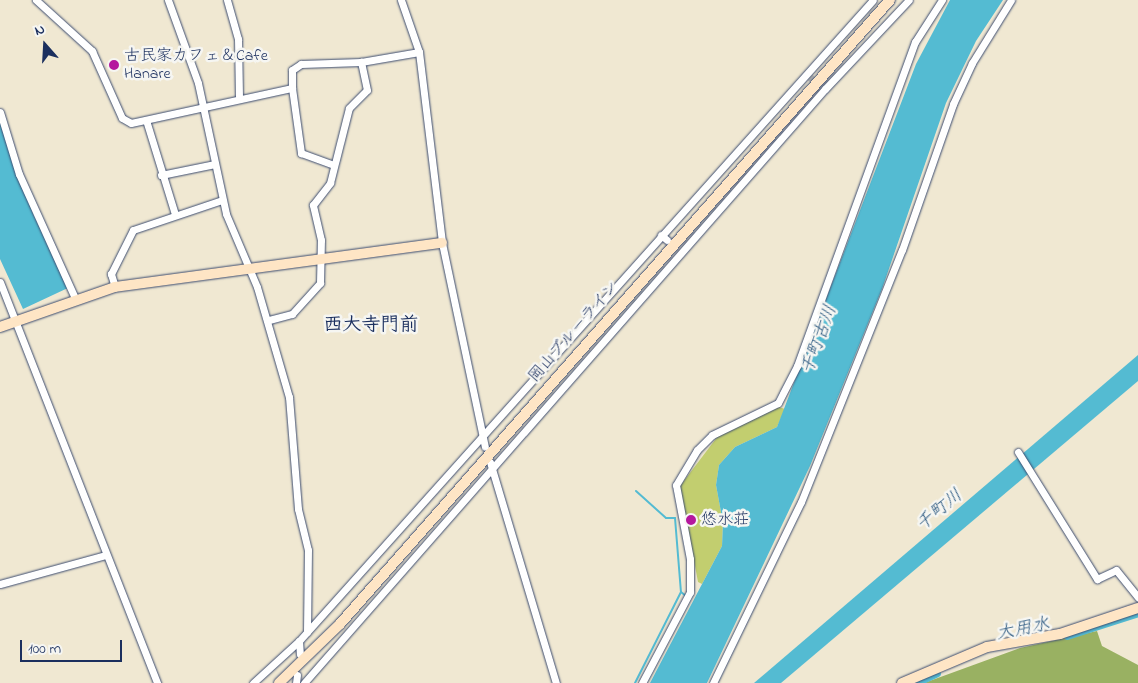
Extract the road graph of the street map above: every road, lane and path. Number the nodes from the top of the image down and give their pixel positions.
1 (36, 0) edge
2 (168, 0) edge
3 (227, 0) edge
4 (401, 0) edge
5 (873, 0) edge
6 (890, 0) edge
7 (909, 0) edge
8 (942, 0) edge
9 (1010, 0) edge
10 (419, 52) junction
11 (361, 62) junction
12 (292, 88) junction
13 (239, 96) junction
14 (204, 106) junction
15 (0, 112) edge
16 (146, 120) junction
17 (215, 164) junction
18 (334, 164) junction
19 (161, 174) junction
20 (222, 200) junction
21 (175, 214) junction
22 (442, 243) junction
23 (321, 260) junction
24 (251, 269) junction
25 (0, 282) edge
26 (115, 287) junction
27 (75, 298) junction
28 (269, 320) junction
29 (15, 321) junction
30 (0, 327) edge
31 (482, 435) junction
32 (485, 447) dead end
33 (1018, 452) dead end
34 (490, 462) dead end
35 (492, 471) junction
36 (106, 555) junction
37 (0, 584) edge
38 (1138, 597) edge
39 (1138, 608) edge
40 (307, 632) junction
41 (299, 641) junction
42 (300, 654) dead end
43 (157, 683) edge
44 (253, 683) edge
45 (279, 683) edge
46 (304, 683) edge
47 (556, 683) edge
48 (642, 683) edge
49 (713, 683) edge
50 (902, 683) edge

1 - 16 street
2 - 14 street
3 - 13 street
4 - 10 street
5 - 31 street
6 - 45 main road, 岡山ブルーライン
7 - 35 street
8 - 48 street
9 - 49 street
10 - 11 street
10 - 22 street
11 - 12 street
11 - 18 street
12 - 13 street
12 - 18 street
13 - 14 street
14 - 16 street
14 - 17 street
15 - 27 street
16 - 19 street
17 - 19 street
17 - 20 street
18 - 23 street
19 - 21 street
20 - 21 street
20 - 24 street
21 - 26 street
22 - 23 main road
22 - 31 street
23 - 24 main road
23 - 28 street
24 - 26 main road
24 - 28 street
25 - 29 street
26 - 27 main road
27 - 29 main road
28 - 40 street
29 - 30 main road
29 - 36 street
31 - 32 street
31 - 40 street
33 - 38 street
34 - 35 street
35 - 46 street
35 - 47 street
36 - 37 street
36 - 43 street
39 - 50 main road
40 - 41 street
41 - 42 street
41 - 44 street

